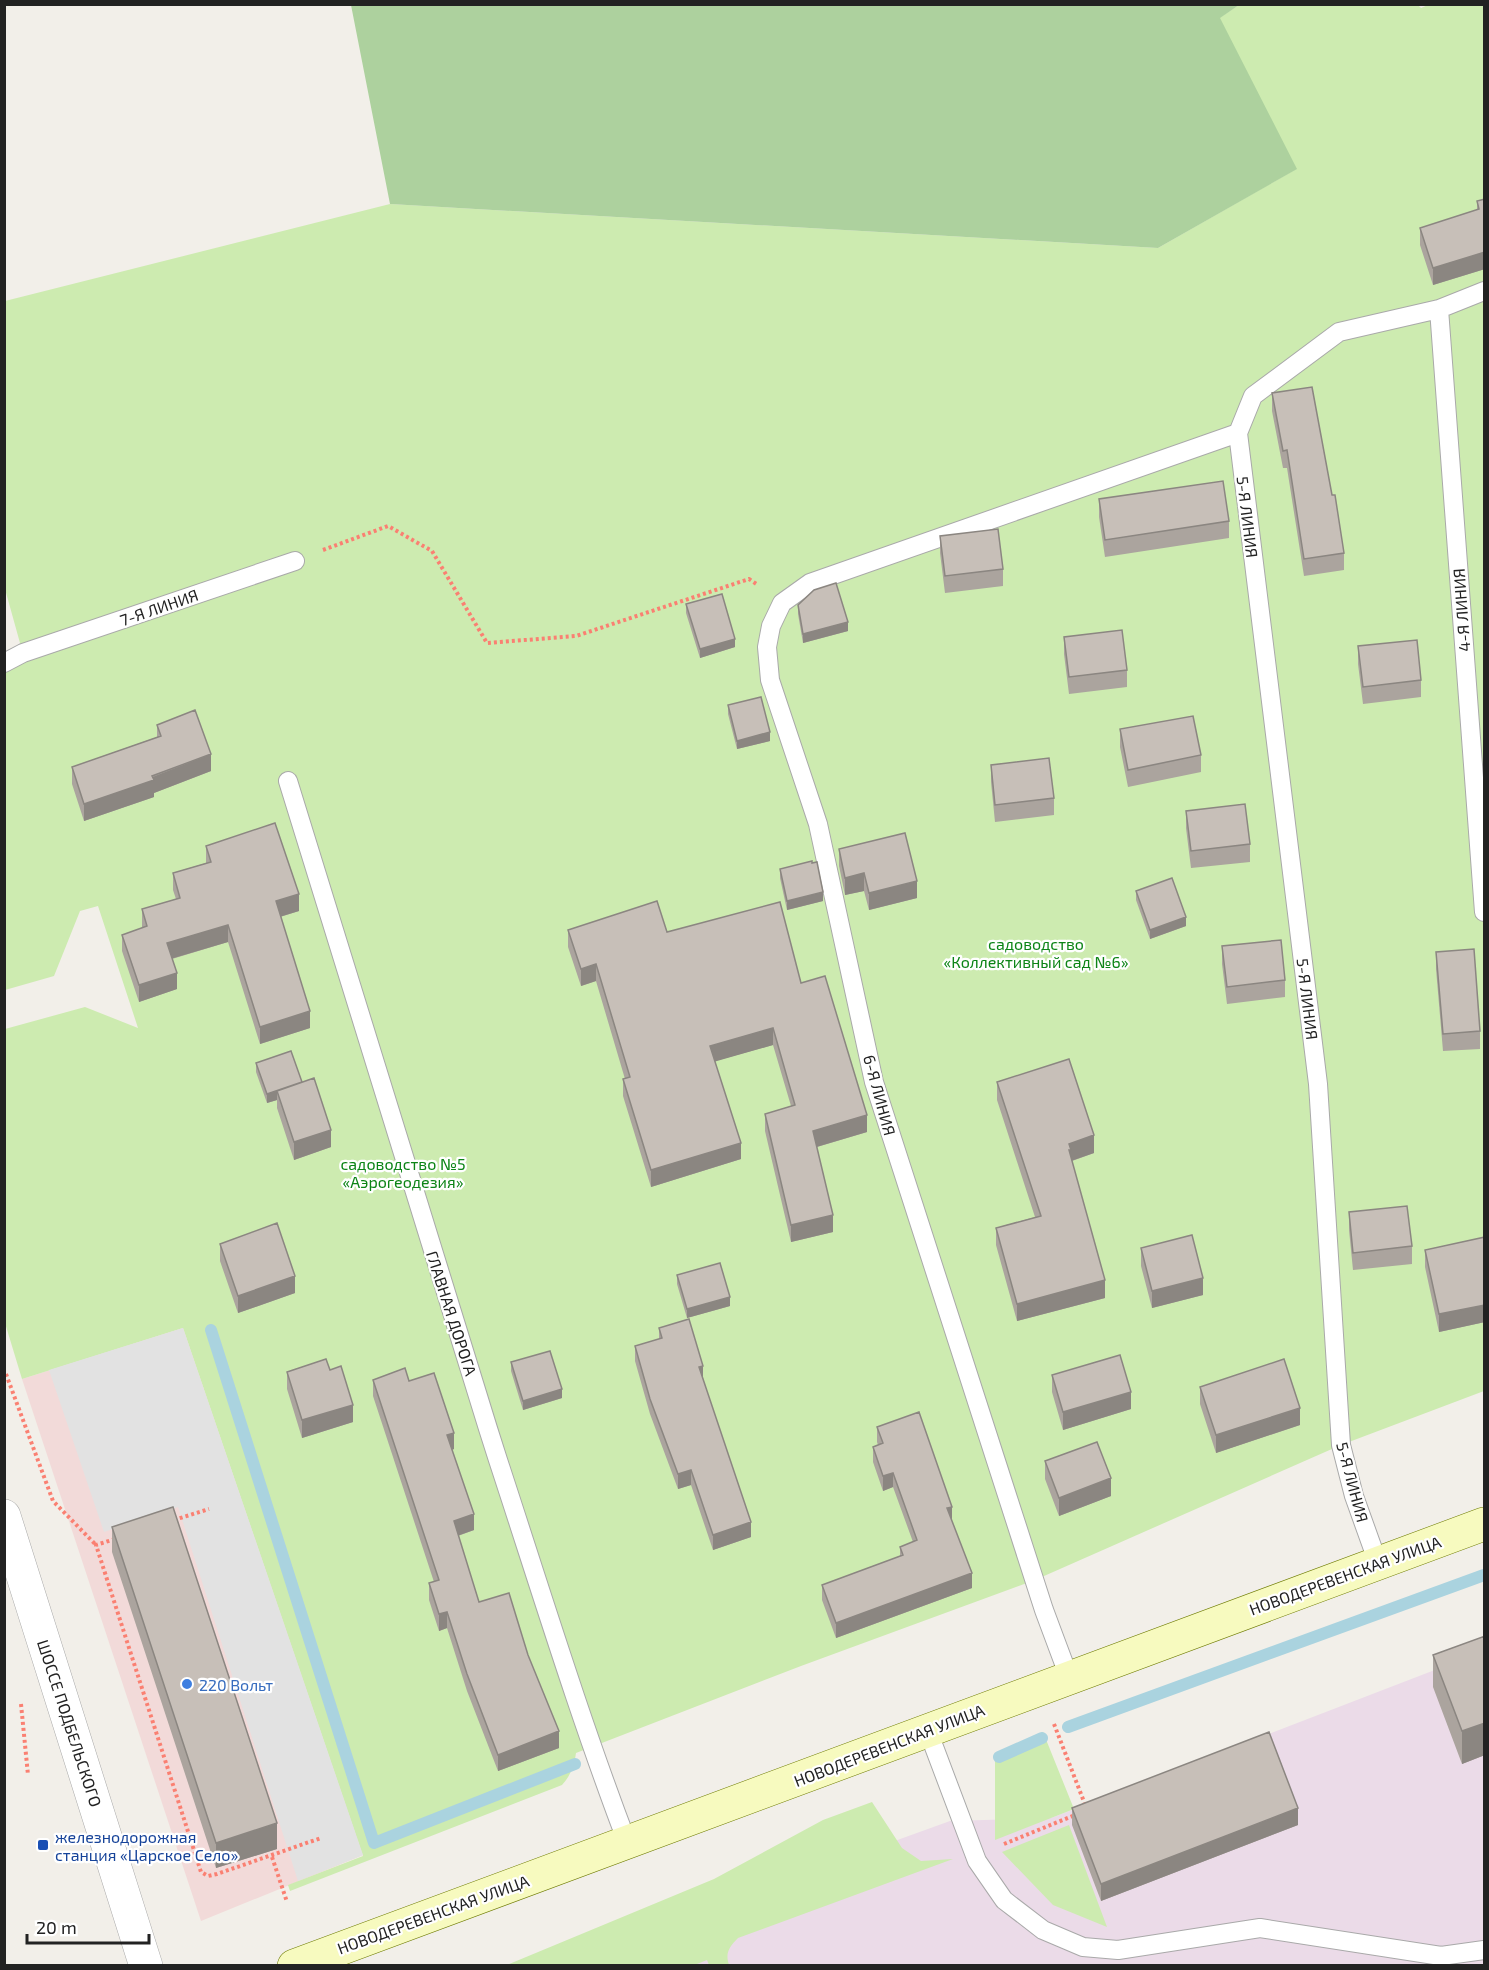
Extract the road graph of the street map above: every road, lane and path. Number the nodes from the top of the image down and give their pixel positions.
1 (1485, 291) edge
2 (1438, 309) junction
3 (1238, 433) junction
4 (295, 561) joint
5 (782, 603) junction
6 (4, 663) edge
7 (288, 781) dead end
8 (1485, 912) edge
9 (6, 1374) edge
10 (209, 1509) dead end
11 (4, 1516) edge
12 (164, 1524) edge
13 (1485, 1524) edge
14 (119, 1538) edge
15 (96, 1545) junction
16 (1378, 1563) junction
17 (1069, 1677) junction
18 (21, 1699) dead end
19 (1053, 1722) dead end
20 (928, 1731) junction
21 (28, 1775) dead end
22 (1087, 1810) edge
23 (1077, 1815) edge
24 (321, 1838) dead end
25 (627, 1842) junction
26 (1005, 1844) dead end
27 (272, 1857) junction
28 (287, 1902) dead end
29 (1485, 1950) edge
30 (146, 1965) edge
31 (294, 1965) edge

1 - 2 lane
2 - 3 lane
2 - 8 lane, 4-Я ЛИНИЯ
3 - 5 lane
3 - 16 lane, 5-Я ЛИНИЯ
4 - 5 path
4 - 6 lane, 7-Я ЛИНИЯ
5 - 17 lane, 6-Я ЛИНИЯ
7 - 25 lane, ГЛАВНАЯ ДОРОГА
9 - 15 path
10 - 12 path
11 - 30 street, ШОССЕ ПОДБЕЛЬСКОГО
13 - 16 main road, НОВОДЕРЕВЕНСКАЯ УЛИЦА
14 - 15 path
15 - 27 path
16 - 17 main road, НОВОДЕРЕВЕНСКАЯ УЛИЦА
17 - 20 main road, НОВОДЕРЕВЕНСКАЯ УЛИЦА
18 - 21 path
19 - 22 path
20 - 25 main road, НОВОДЕРЕВЕНСКАЯ УЛИЦА
20 - 29 lane
23 - 26 path
24 - 27 path
25 - 31 main road, НОВОДЕРЕВЕНСКАЯ УЛИЦА
27 - 28 path

